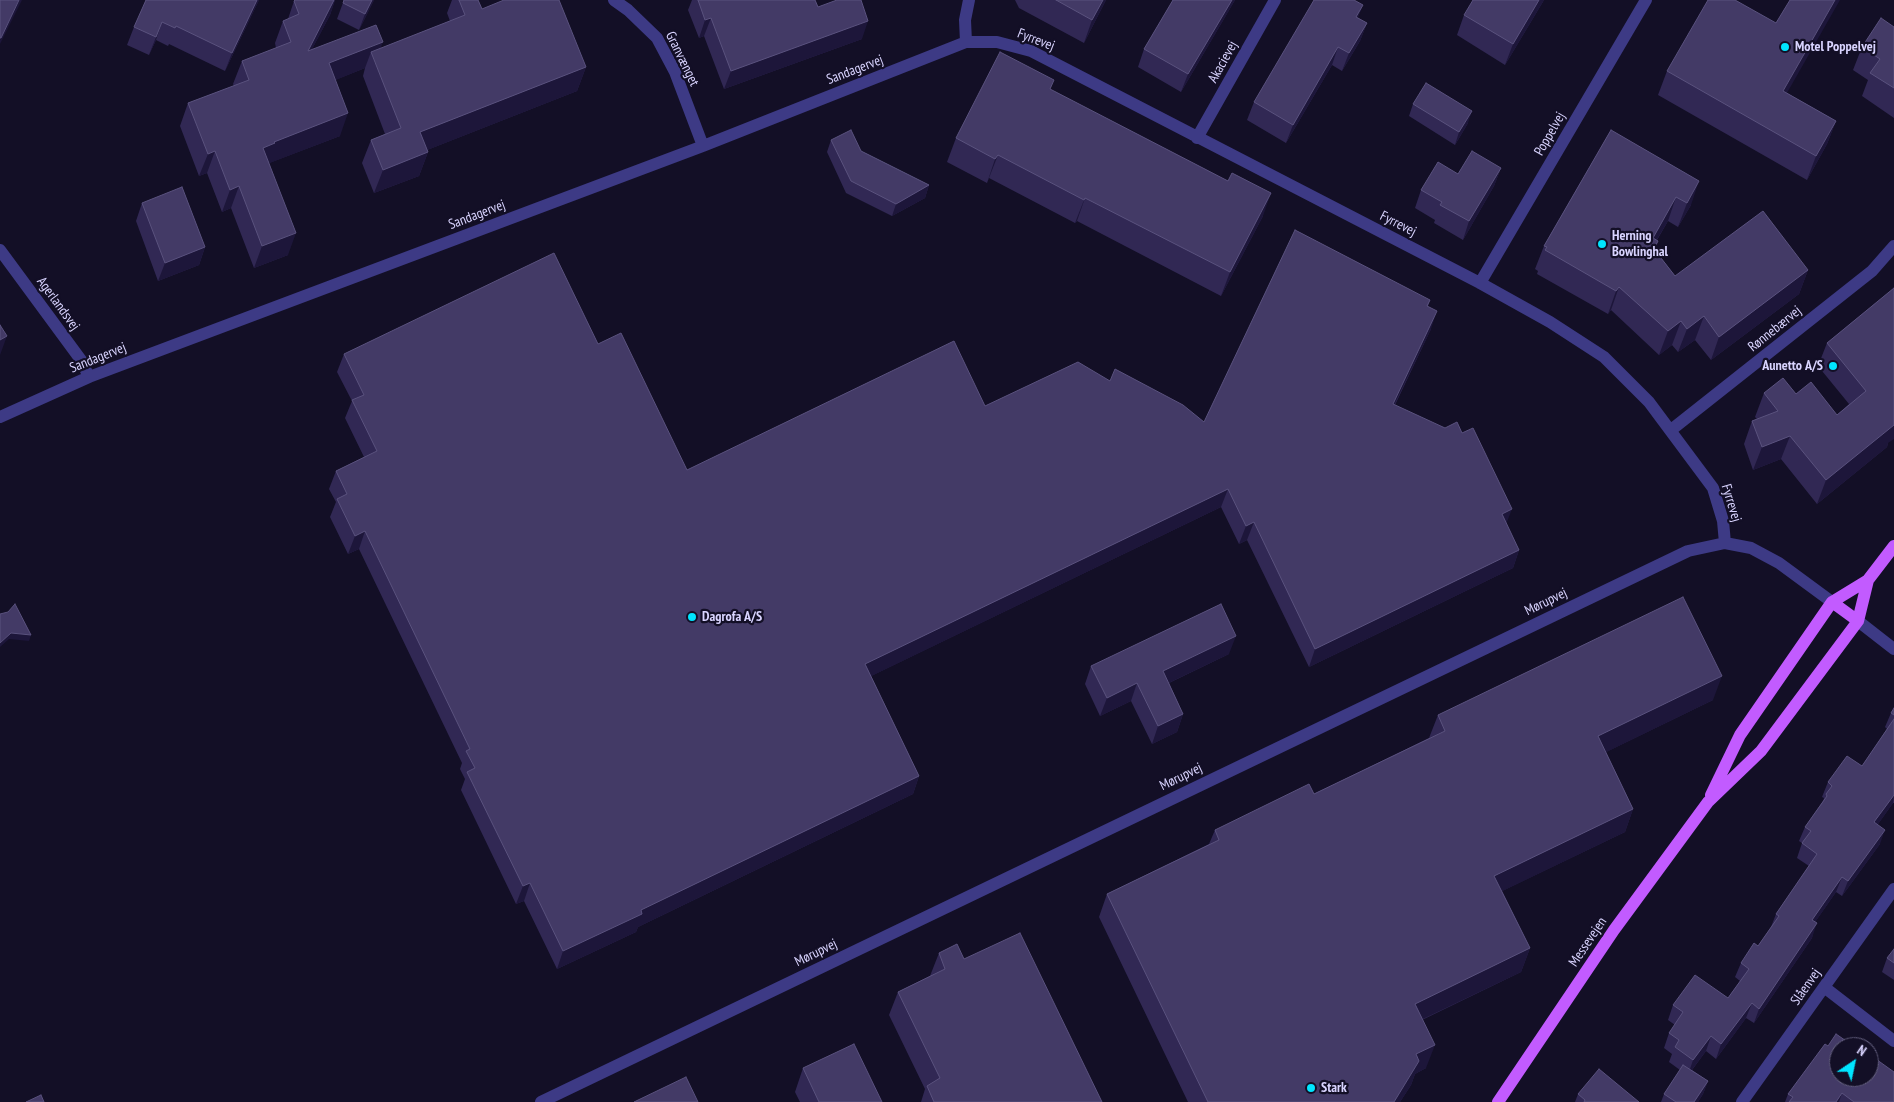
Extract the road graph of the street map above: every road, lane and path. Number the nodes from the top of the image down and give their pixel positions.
1 (614, 0) edge
2 (968, 0) edge
3 (1275, 0) edge
4 (1646, 0) edge
5 (966, 42) junction
6 (1197, 138) junction
7 (703, 146) junction
8 (1894, 246) edge
9 (0, 250) edge
10 (1480, 283) junction
11 (88, 377) junction
12 (0, 417) edge
13 (1671, 430) junction
14 (1725, 542) junction
15 (1894, 546) edge
16 (1868, 580) junction
17 (1832, 602) junction
18 (1858, 621) junction
19 (1894, 649) edge
20 (1708, 802) junction
21 (1894, 889) edge
22 (1824, 987) junction
23 (1894, 1041) edge
24 (541, 1102) edge
25 (1498, 1102) edge
26 (1742, 1102) edge

1 - 7 street, Granvænget
2 - 5 street
3 - 6 street, Akacievej
4 - 10 street, Poppelvej
5 - 6 street, Fyrrevej
5 - 7 street, Sandagervej
6 - 10 street, Fyrrevej
7 - 11 street, Sandagervej
8 - 13 street, Rønnebærvej
9 - 11 street, Agerlandsvej
10 - 13 street, Fyrrevej
11 - 12 street, Sandagervej
13 - 14 street, Fyrrevej
14 - 17 street, Mørupvej
14 - 24 street, Mørupvej
15 - 16 main road, Messevejen
16 - 17 main road, Messevejen
16 - 18 main road, Messevejen
17 - 18 main road
17 - 20 main road, Messevejen
18 - 19 street
18 - 20 main road, Messevejen
20 - 25 main road, Messevejen
21 - 22 street, Slåenvej
22 - 23 street
22 - 26 street, Slåenvej

